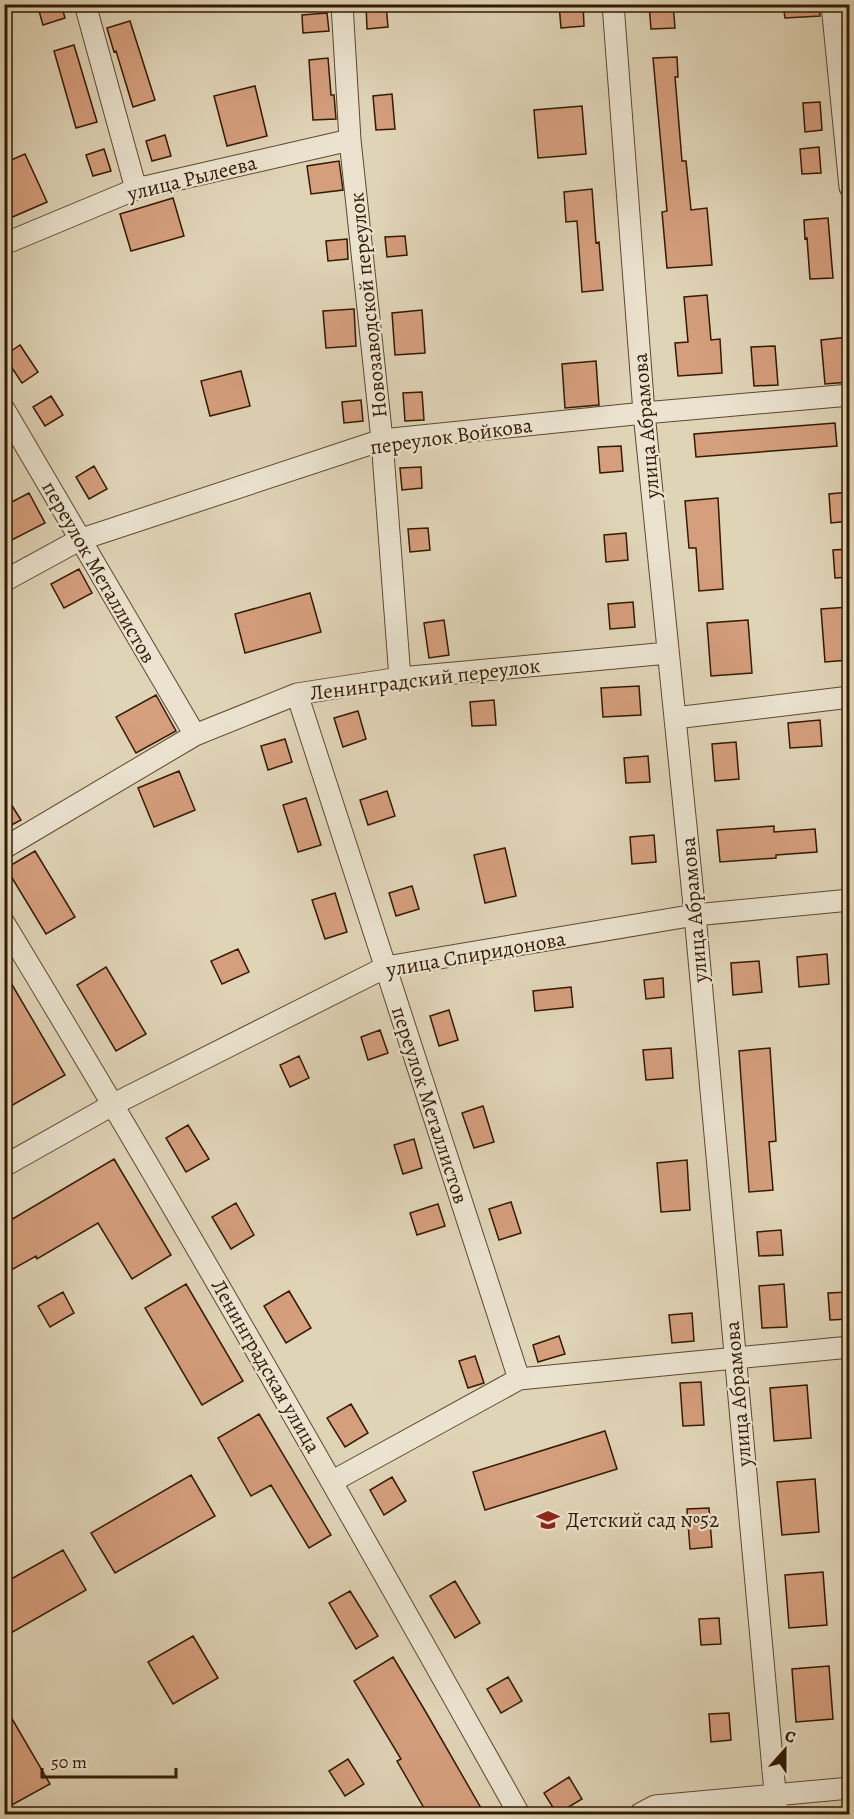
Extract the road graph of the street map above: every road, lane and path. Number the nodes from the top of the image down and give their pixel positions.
1 (85, 4) edge
2 (342, 4) edge
3 (613, 4) edge
4 (832, 4) edge
5 (350, 140) junction
6 (849, 187) edge
7 (136, 189) junction
8 (4, 244) edge
9 (849, 395) edge
10 (4, 409) edge
11 (644, 413) junction
12 (382, 440) junction
13 (80, 540) junction
14 (4, 581) edge
15 (668, 653) junction
16 (400, 678) junction
17 (297, 694) junction
18 (849, 698) edge
19 (675, 718) junction
20 (195, 735) junction
21 (4, 848) edge
22 (849, 900) edge
23 (695, 915) junction
24 (4, 923) edge
25 (386, 967) junction
26 (114, 1104) junction
27 (4, 1166) edge
28 (849, 1347) edge
29 (734, 1358) junction
30 (519, 1379) junction
31 (333, 1481) junction
32 (849, 1788) edge
33 (776, 1804) edge
34 (519, 1815) edge
35 (640, 1815) edge

1 - 7 street
2 - 5 street, Новозаводской переулок
3 - 11 street, улица Абрамова
4 - 6 street
5 - 7 street, улица Рылеева
5 - 12 street, Новозаводской переулок
7 - 8 street, улица Рылеева
9 - 11 street, переулок Войкова
10 - 13 street, переулок Металлистов
11 - 12 street, переулок Войкова
11 - 15 street, улица Абрамова
12 - 13 street, переулок Войкова
12 - 16 street, Новозаводской переулок
13 - 14 street, переулок Войкова
13 - 20 street, переулок Металлистов
15 - 16 street, Ленинградский переулок
15 - 19 street, улица Абрамова
16 - 17 street, Ленинградский переулок
17 - 20 street, Ленинградский переулок
17 - 25 street, переулок Металлистов
18 - 19 street
19 - 23 street, улица Абрамова
20 - 21 street, Ленинградский переулок
22 - 23 street, улица Спиридонова
23 - 25 street, улица Спиридонова
23 - 29 street, улица Абрамова
24 - 26 street, Ленинградская улица
25 - 26 street, улица Спиридонова
25 - 30 street, переулок Металлистов
26 - 27 street, улица Спиридонова
26 - 31 street, Ленинградская улица
28 - 29 street
29 - 30 street
29 - 33 street, улица Абрамова
30 - 31 street
31 - 34 street, Ленинградская улица
32 - 33 street
33 - 35 street

